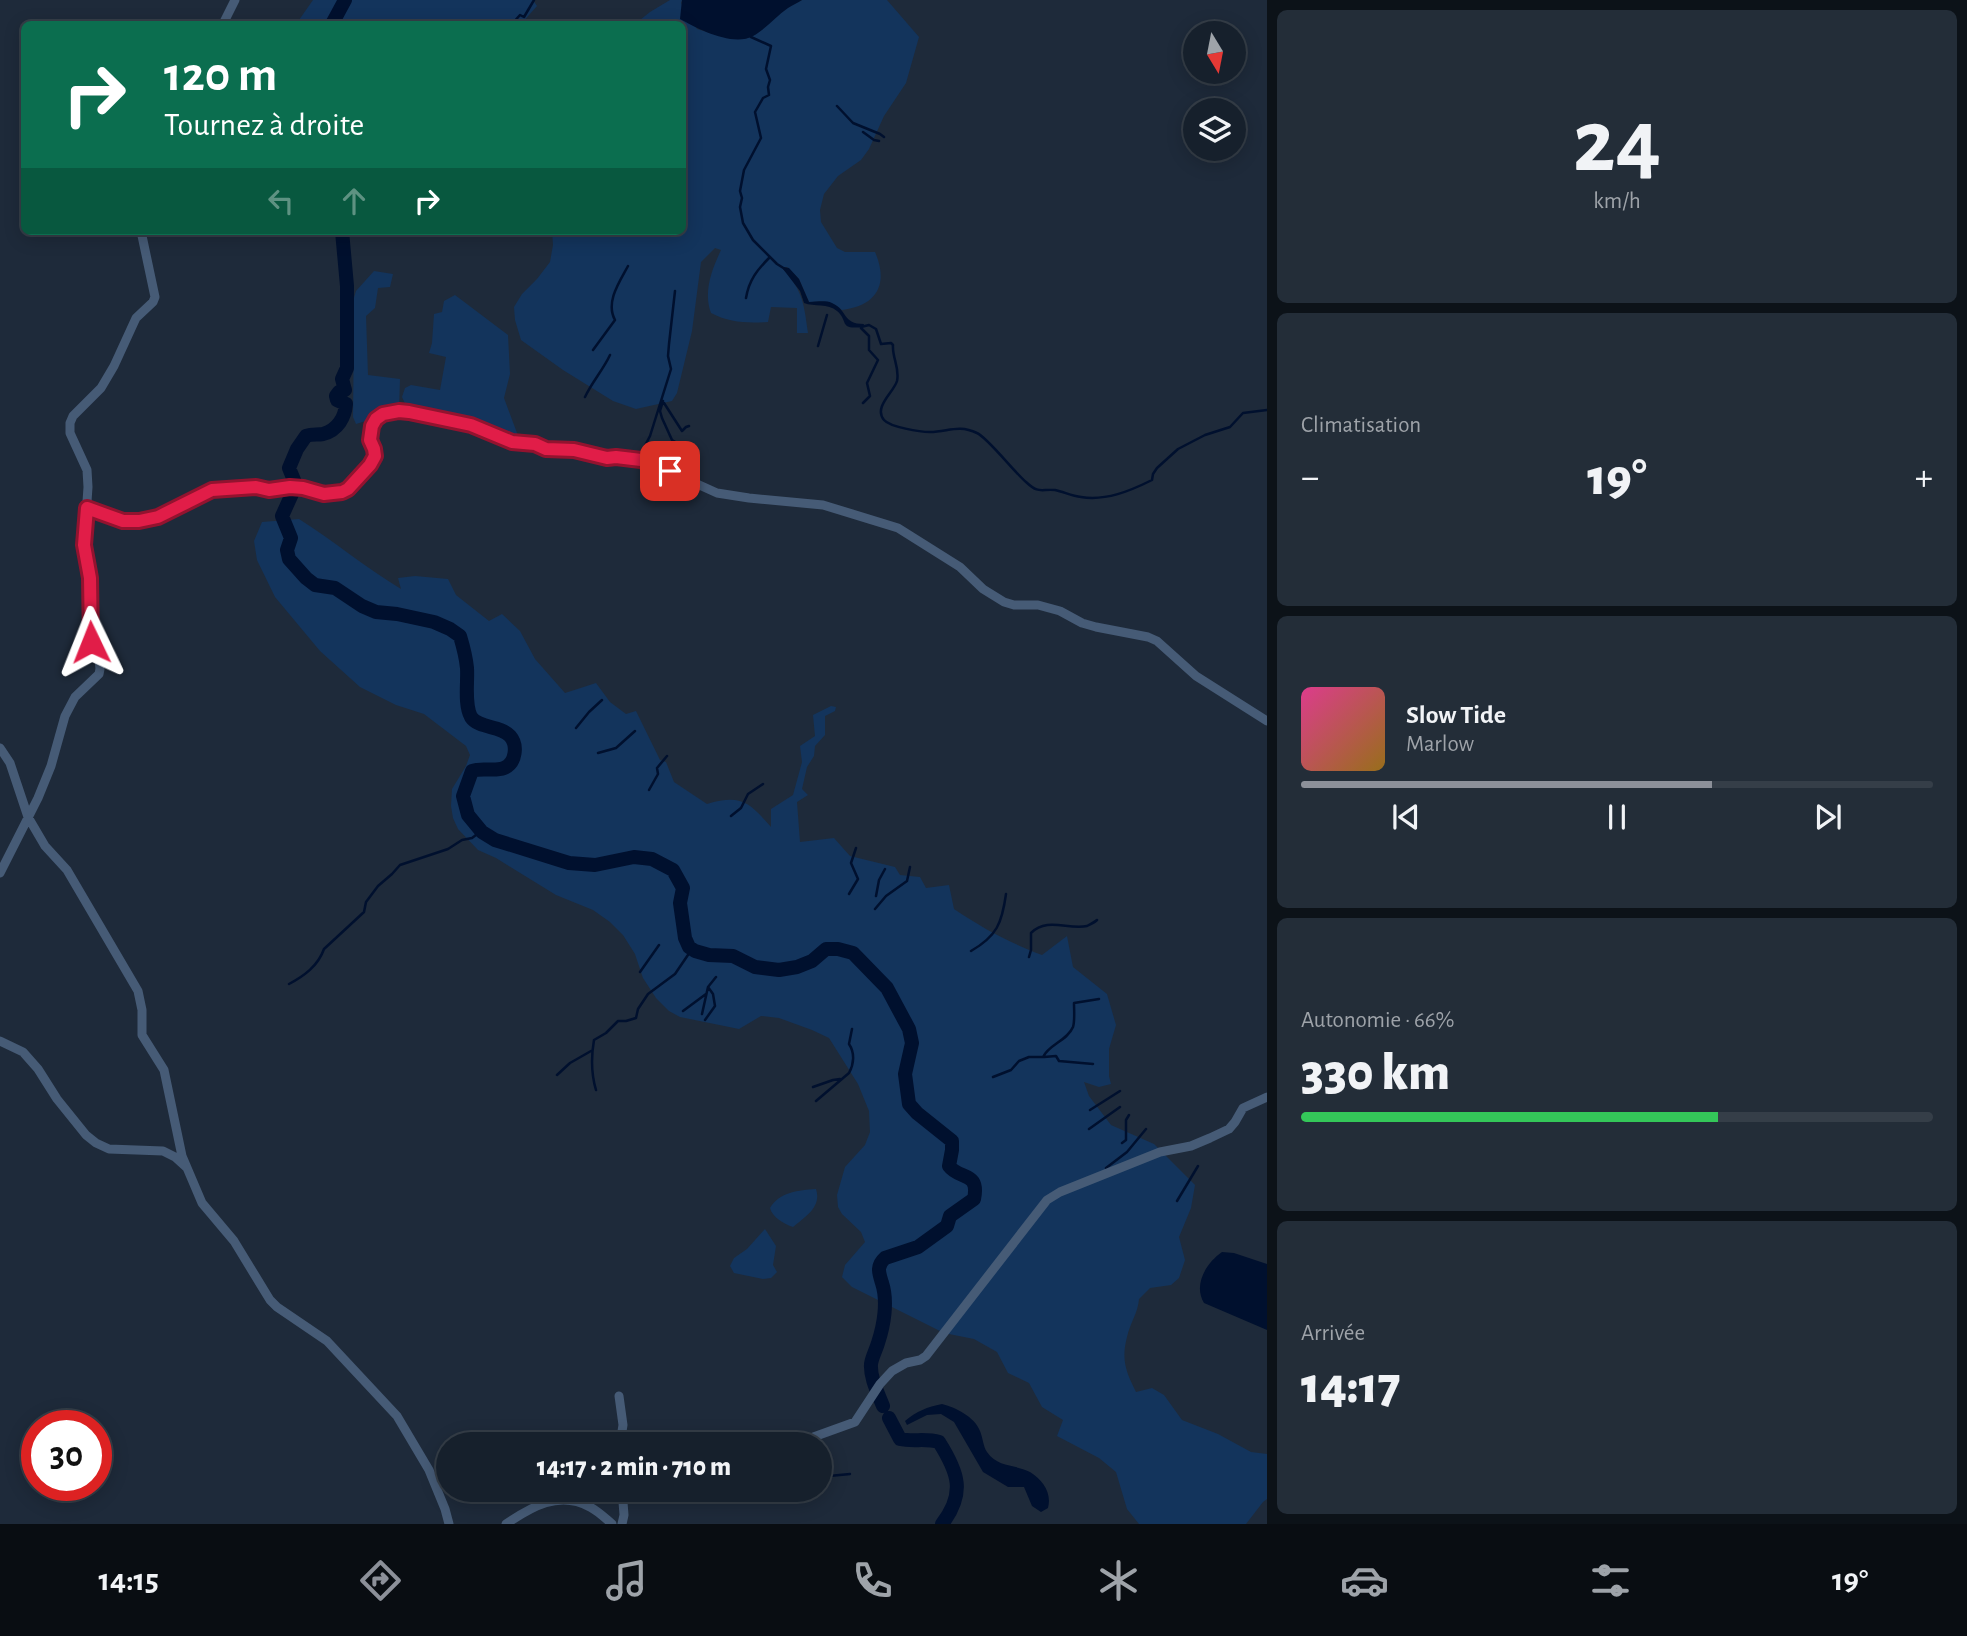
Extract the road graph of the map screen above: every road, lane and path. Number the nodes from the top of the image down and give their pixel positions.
1 (235, 0) edge
2 (224, 21) edge
3 (142, 235) edge
4 (87, 508) junction
5 (1267, 721) edge
6 (0, 748) edge
7 (28, 817) junction
8 (0, 873) edge
9 (0, 1041) edge
10 (1267, 1097) edge
11 (187, 1168) junction
12 (619, 1396) dead end
13 (622, 1432) edge
14 (827, 1432) edge
15 (623, 1502) edge
16 (449, 1524) edge
17 (506, 1524) edge
18 (612, 1524) edge
19 (622, 1524) edge

1 - 2 street
3 - 4 street
4 - 5 street
4 - 7 street
6 - 7 street
7 - 8 street
7 - 11 street
9 - 11 street
10 - 14 street
11 - 16 street
12 - 13 street
15 - 19 street
17 - 18 street

